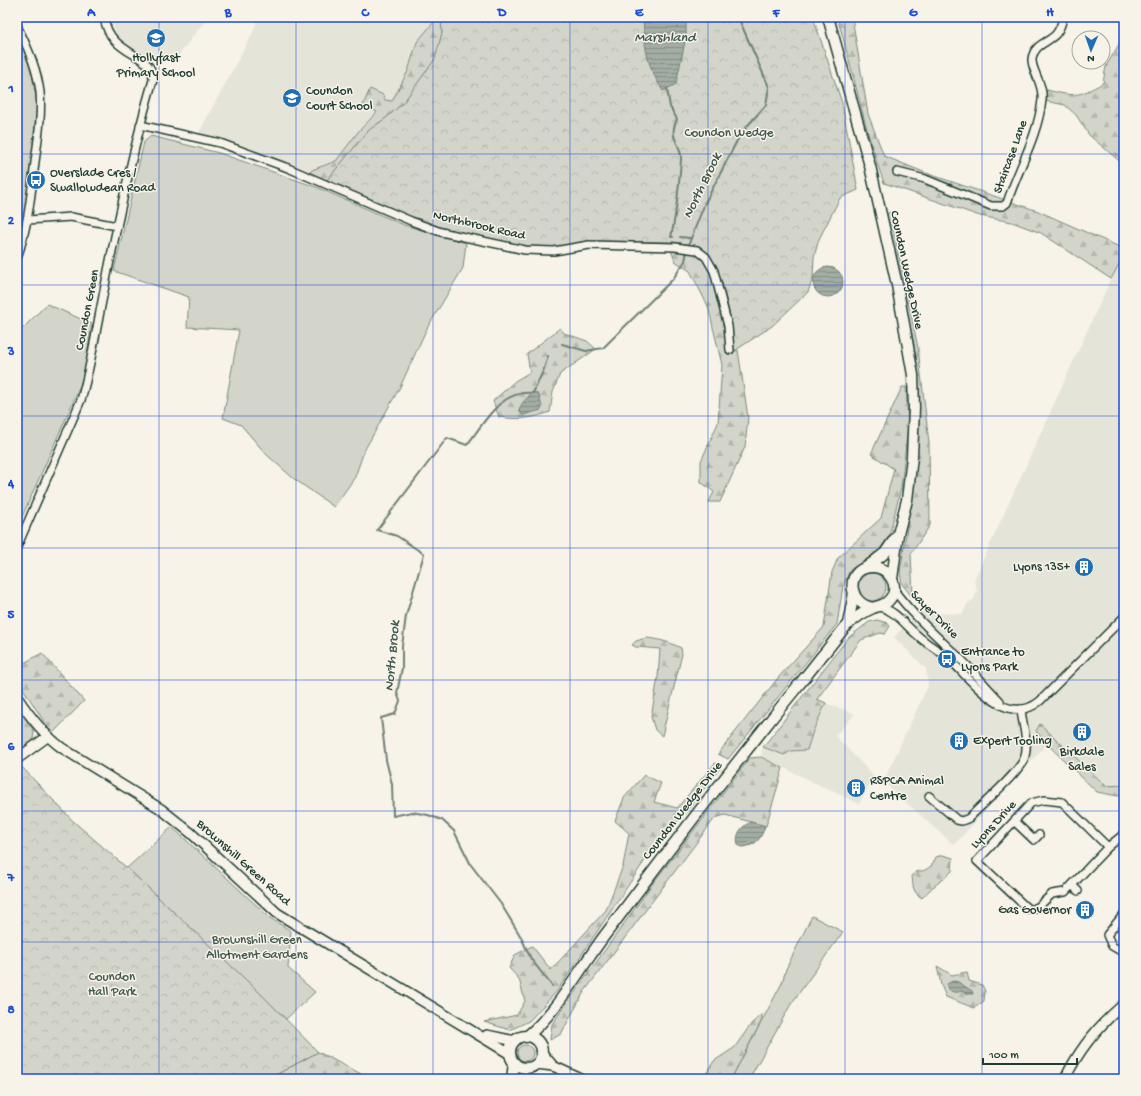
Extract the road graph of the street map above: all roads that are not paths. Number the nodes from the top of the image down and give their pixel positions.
1 (104, 17) edge
2 (828, 17) edge
3 (1063, 17) edge
4 (17, 26) edge
5 (140, 125) junction
6 (897, 172) dead end
7 (28, 220) junction
8 (117, 226) junction
9 (17, 258) edge
10 (730, 350) dead end
11 (898, 534) junction
12 (17, 547) edge
13 (867, 568) junction
14 (892, 579) junction
15 (894, 590) junction
16 (854, 593) junction
17 (876, 607) junction
18 (1124, 617) edge
19 (848, 624) junction
20 (17, 697) edge
21 (1007, 707) junction
22 (1021, 710) junction
23 (47, 737) junction
24 (17, 759) edge
25 (929, 796) dead end
26 (1015, 822) junction
27 (1124, 834) edge
28 (1034, 840) dead end
29 (1108, 847) junction
30 (1072, 885) junction
31 (1078, 891) dead end
32 (1124, 914) edge
33 (1124, 953) edge
34 (1124, 1004) edge
35 (546, 1018) junction
36 (478, 1032) junction
37 (526, 1036) junction
38 (515, 1041) junction
39 (541, 1049) junction
40 (510, 1054) junction
41 (514, 1063) junction
42 (532, 1066) junction
43 (553, 1066) junction
44 (512, 1079) edge
45 (519, 1079) edge
46 (581, 1079) edge
47 (1065, 1079) edge

1 - 5 street, Coundon Green
2 - 11 main road, Coundon Wedge Drive
3 - 6 street, Staircase Lane
4 - 7 street
5 - 8 street, Coundon Green
5 - 10 street, Northbrook Road
7 - 8 street
7 - 9 street
8 - 12 street, Coundon Green
11 - 13 main road, Coundon Wedge Drive
11 - 14 main road, Coundon Wedge Drive
13 - 14 main road
13 - 16 main road, Coundon Wedge Drive
14 - 15 main road, Coundon Wedge Drive
15 - 17 main road, Coundon Wedge Drive
15 - 21 street, Sayer Drive
16 - 17 main road
16 - 19 main road, Coundon Wedge Drive
17 - 19 main road, Coundon Wedge Drive
17 - 21 street, Sayer Drive
18 - 22 street
19 - 35 main road, Coundon Wedge Drive
20 - 23 street, Brownshill Green Road
21 - 22 street, Sayer Drive
22 - 25 street
23 - 24 street
23 - 36 street, Brownshill Green Road
26 - 28 street
26 - 29 street, Lyons Drive
26 - 30 street, Lyons Drive
27 - 29 street
29 - 30 street
30 - 31 street
32 - 33 street
34 - 47 street
35 - 37 main road, Coundon Wedge Drive
35 - 39 main road, Coundon Wedge Drive
36 - 38 street
36 - 40 street, Brownshill Green Road
37 - 38 main road
37 - 39 main road
38 - 40 main road
39 - 42 main road
39 - 43 street
40 - 41 main road
41 - 42 main road
41 - 44 main road
42 - 43 street
42 - 45 main road
43 - 46 street

